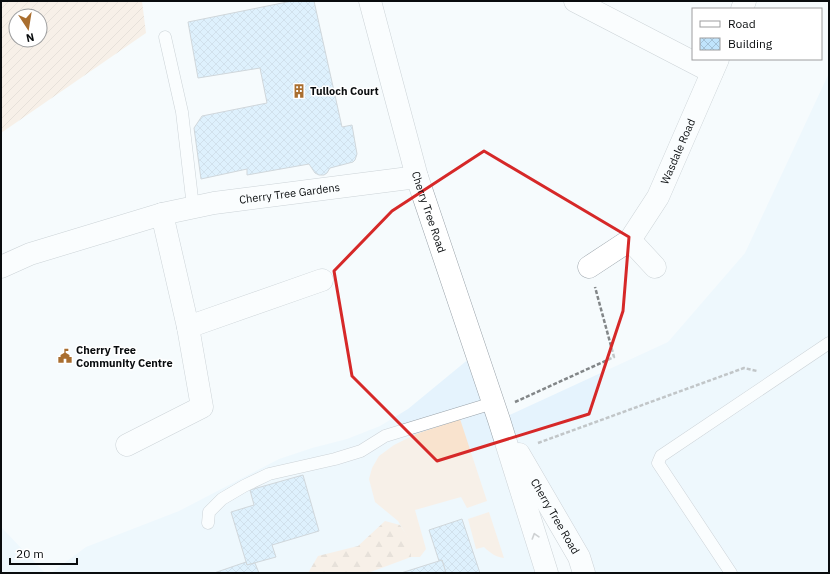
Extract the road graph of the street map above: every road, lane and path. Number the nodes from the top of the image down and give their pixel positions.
1 (370, 1) edge
2 (575, 1) edge
3 (165, 37) dead end
4 (692, 54) edge
5 (704, 60) edge
6 (715, 65) edge
7 (417, 177) junction
8 (193, 207) junction
9 (162, 214) junction
10 (630, 240) junction
11 (1, 267) edge
12 (589, 267) joint
13 (655, 267) dead end
14 (322, 280) dead end
15 (188, 327) junction
16 (829, 343) edge
17 (780, 376) junction
18 (496, 411) junction
19 (127, 445) dead end
20 (517, 451) junction
21 (208, 523) dead end
22 (584, 568) edge
23 (546, 573) edge
24 (731, 573) edge

1 - 7 street, Cherry Tree Road
2 - 4 street
3 - 8 lane
5 - 6 street
6 - 10 street, Wasdale Road
7 - 8 street, Cherry Tree Gardens
7 - 18 street, Cherry Tree Road
8 - 9 street, Cherry Tree Gardens
9 - 11 street, Cherry Tree Gardens
9 - 15 street
10 - 12 street, Wasdale Road
10 - 13 street
12 - 18 path
14 - 15 street
15 - 19 street
16 - 17 lane
17 - 20 path
17 - 24 lane
18 - 20 street, Cherry Tree Road
18 - 21 lane
23 -> 18 street, Cherry Tree Road
20 - 22 street, Cherry Tree Road

